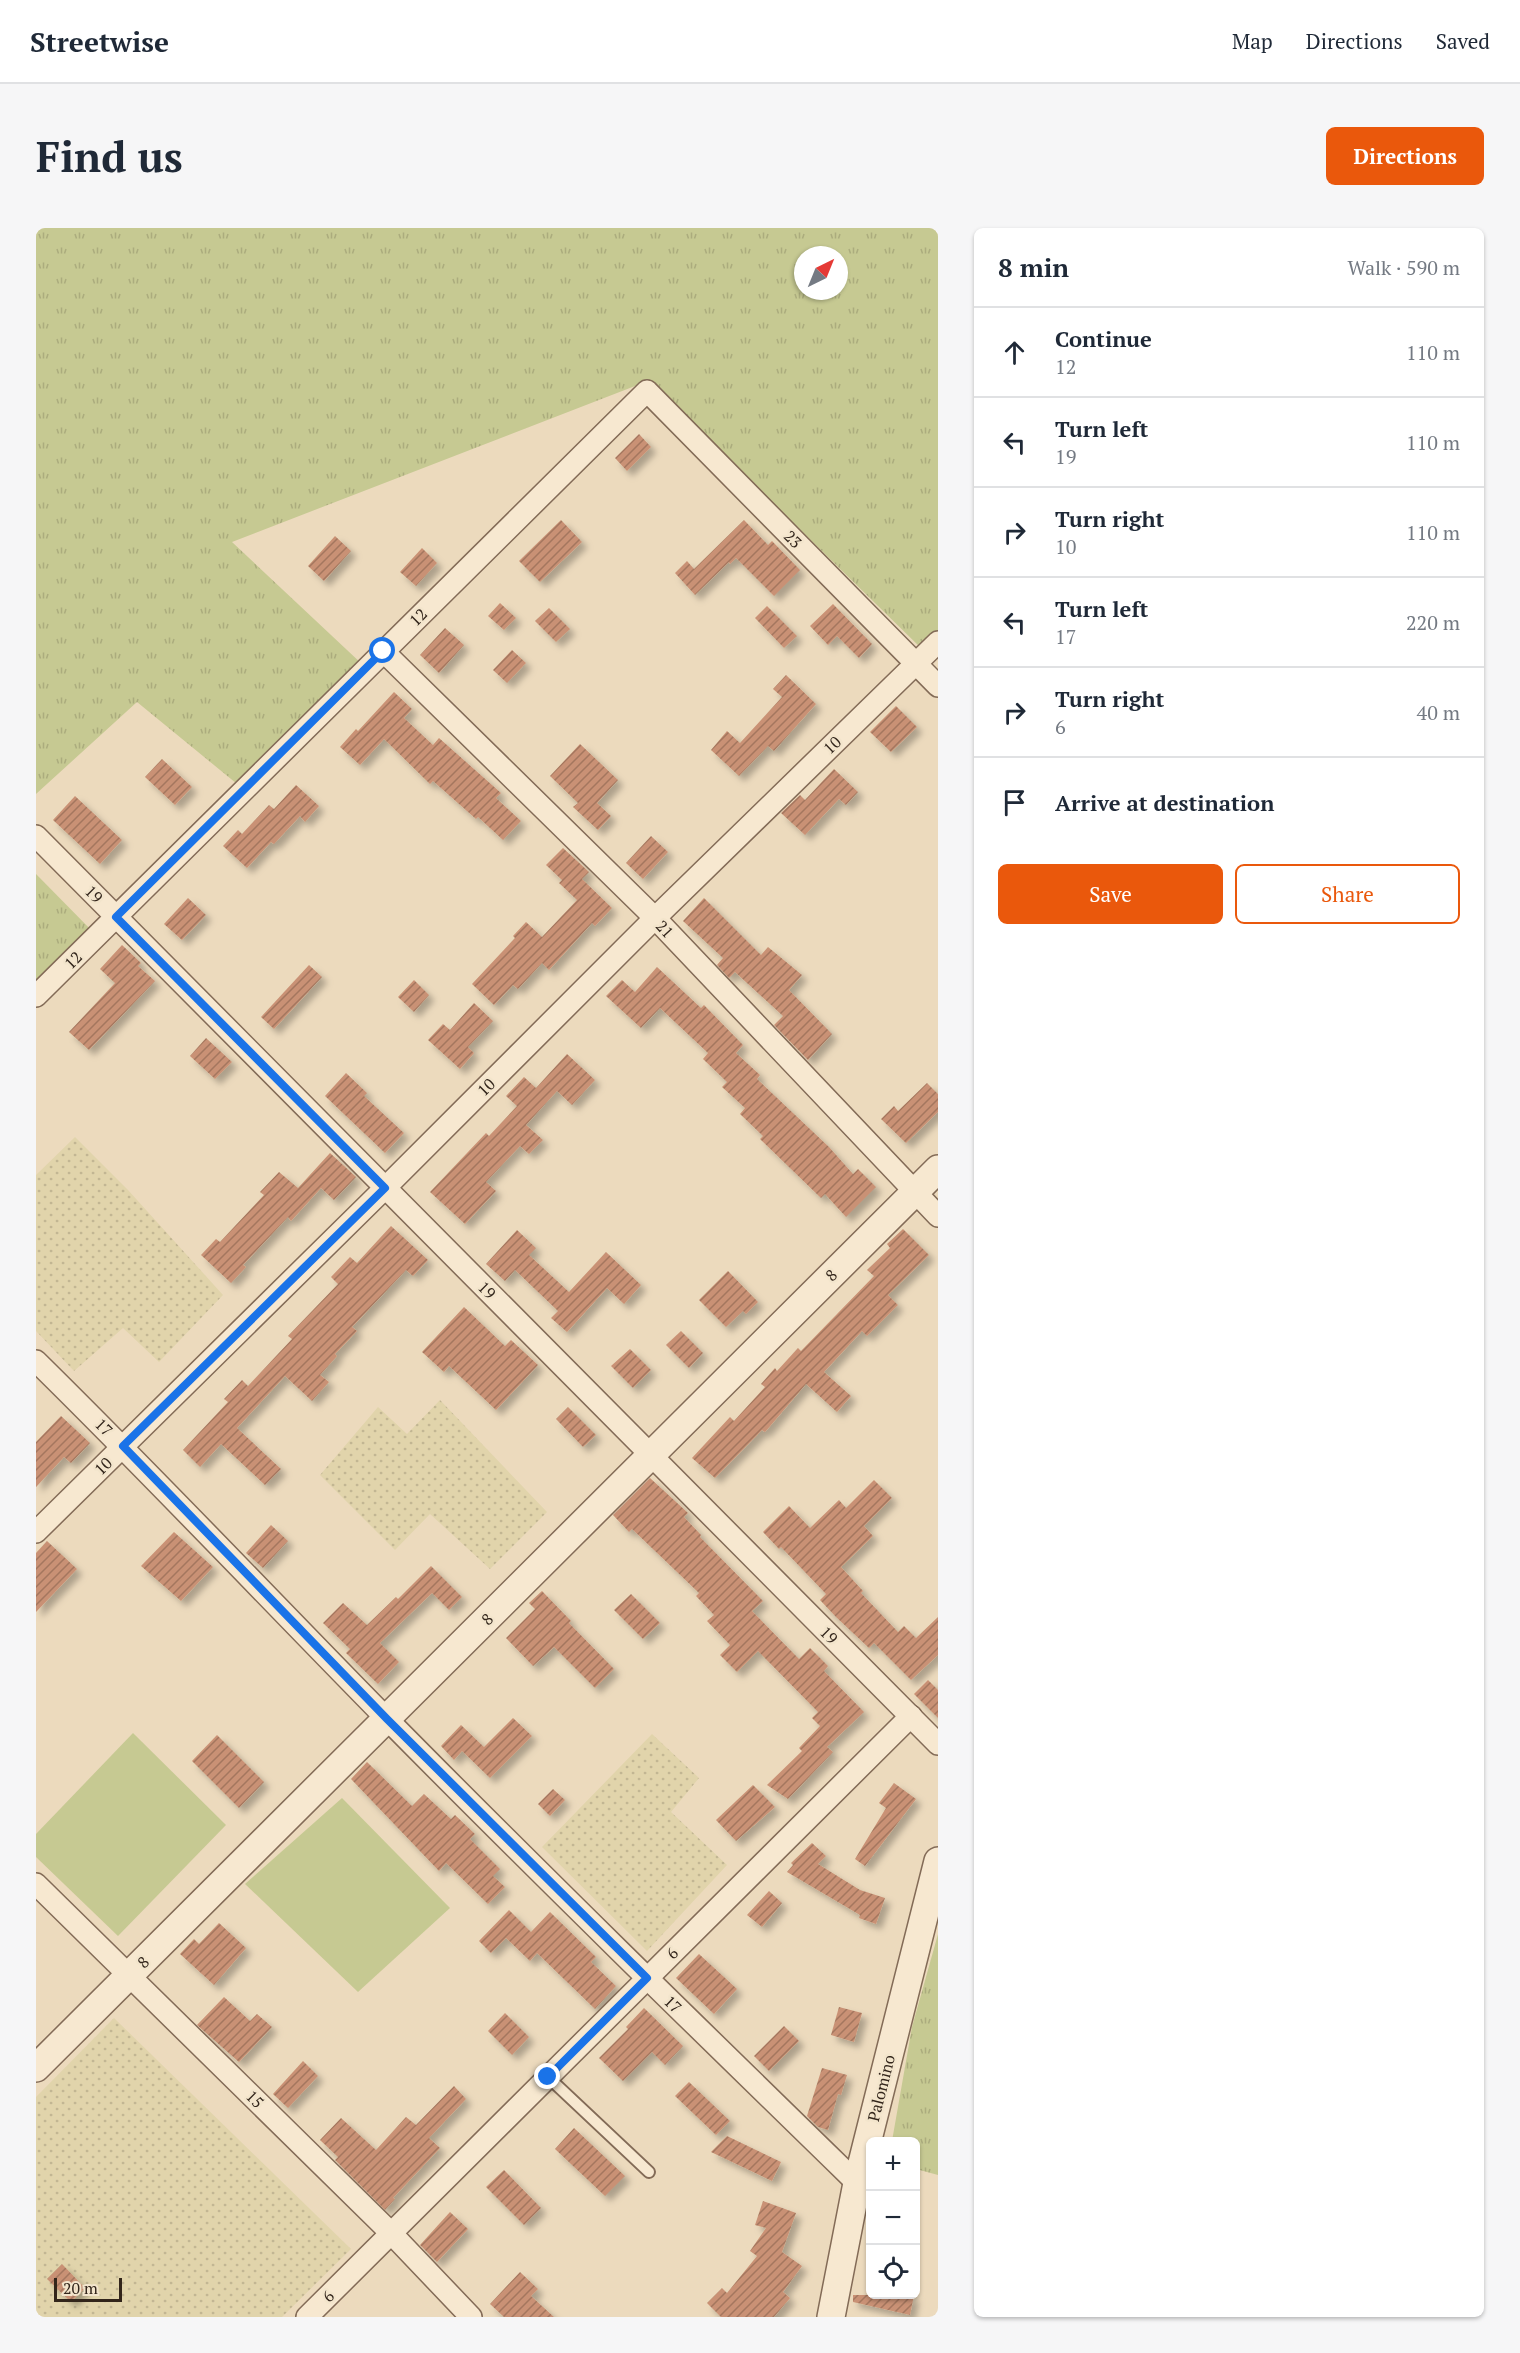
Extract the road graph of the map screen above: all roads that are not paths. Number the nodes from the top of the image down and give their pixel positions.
1 (647, 391) joint
2 (938, 642) edge
3 (383, 651) junction
4 (916, 664) junction
5 (938, 686) edge
6 (36, 836) edge
7 (116, 917) junction
8 (655, 918) junction
9 (36, 996) edge
10 (938, 1169) edge
11 (385, 1188) junction
12 (914, 1192) junction
13 (938, 1216) edge
14 (36, 1361) edge
15 (123, 1446) junction
16 (651, 1455) junction
17 (36, 1532) edge
18 (911, 1716) junction
19 (387, 1719) junction
20 (938, 1744) edge
21 (938, 1862) edge
22 (36, 1884) edge
23 (129, 1976) junction
24 (647, 1978) junction
25 (36, 2068) edge
26 (548, 2077) junction
27 (649, 2172) dead end
28 (857, 2183) junction
29 (391, 2233) junction
30 (307, 2317) edge
31 (471, 2317) edge
32 (831, 2317) edge

1 - 3 street, 12
1 - 4 street, 23
2 - 4 street, 10
3 - 7 street, 12
3 - 8 street, 21
4 - 5 street, 23
4 - 8 street, 10
6 - 7 street, 19
7 - 9 street, 12
7 - 11 street, 19
8 - 11 street, 10
8 - 12 street, 21
10 - 12 street, 8
11 - 15 street, 10
11 - 16 street, 19
12 - 13 street, 21
12 - 16 street, 8
14 - 15 street, 17
15 - 17 street, 10
15 - 19 street, 17
16 - 18 street, 19
16 - 19 street, 8
18 - 20 street, 19
18 - 24 street, 6
19 - 23 street, 8
19 - 24 street, 17
21 - 28 street, Palomino
22 - 23 street, 15
23 - 25 street, 8
23 - 29 street, 15
24 - 26 street, 6
24 - 28 street, 17
26 - 27 lane
26 - 29 street, 6
28 - 32 street, Palomino
29 - 30 street, 6
29 - 31 street, 15

